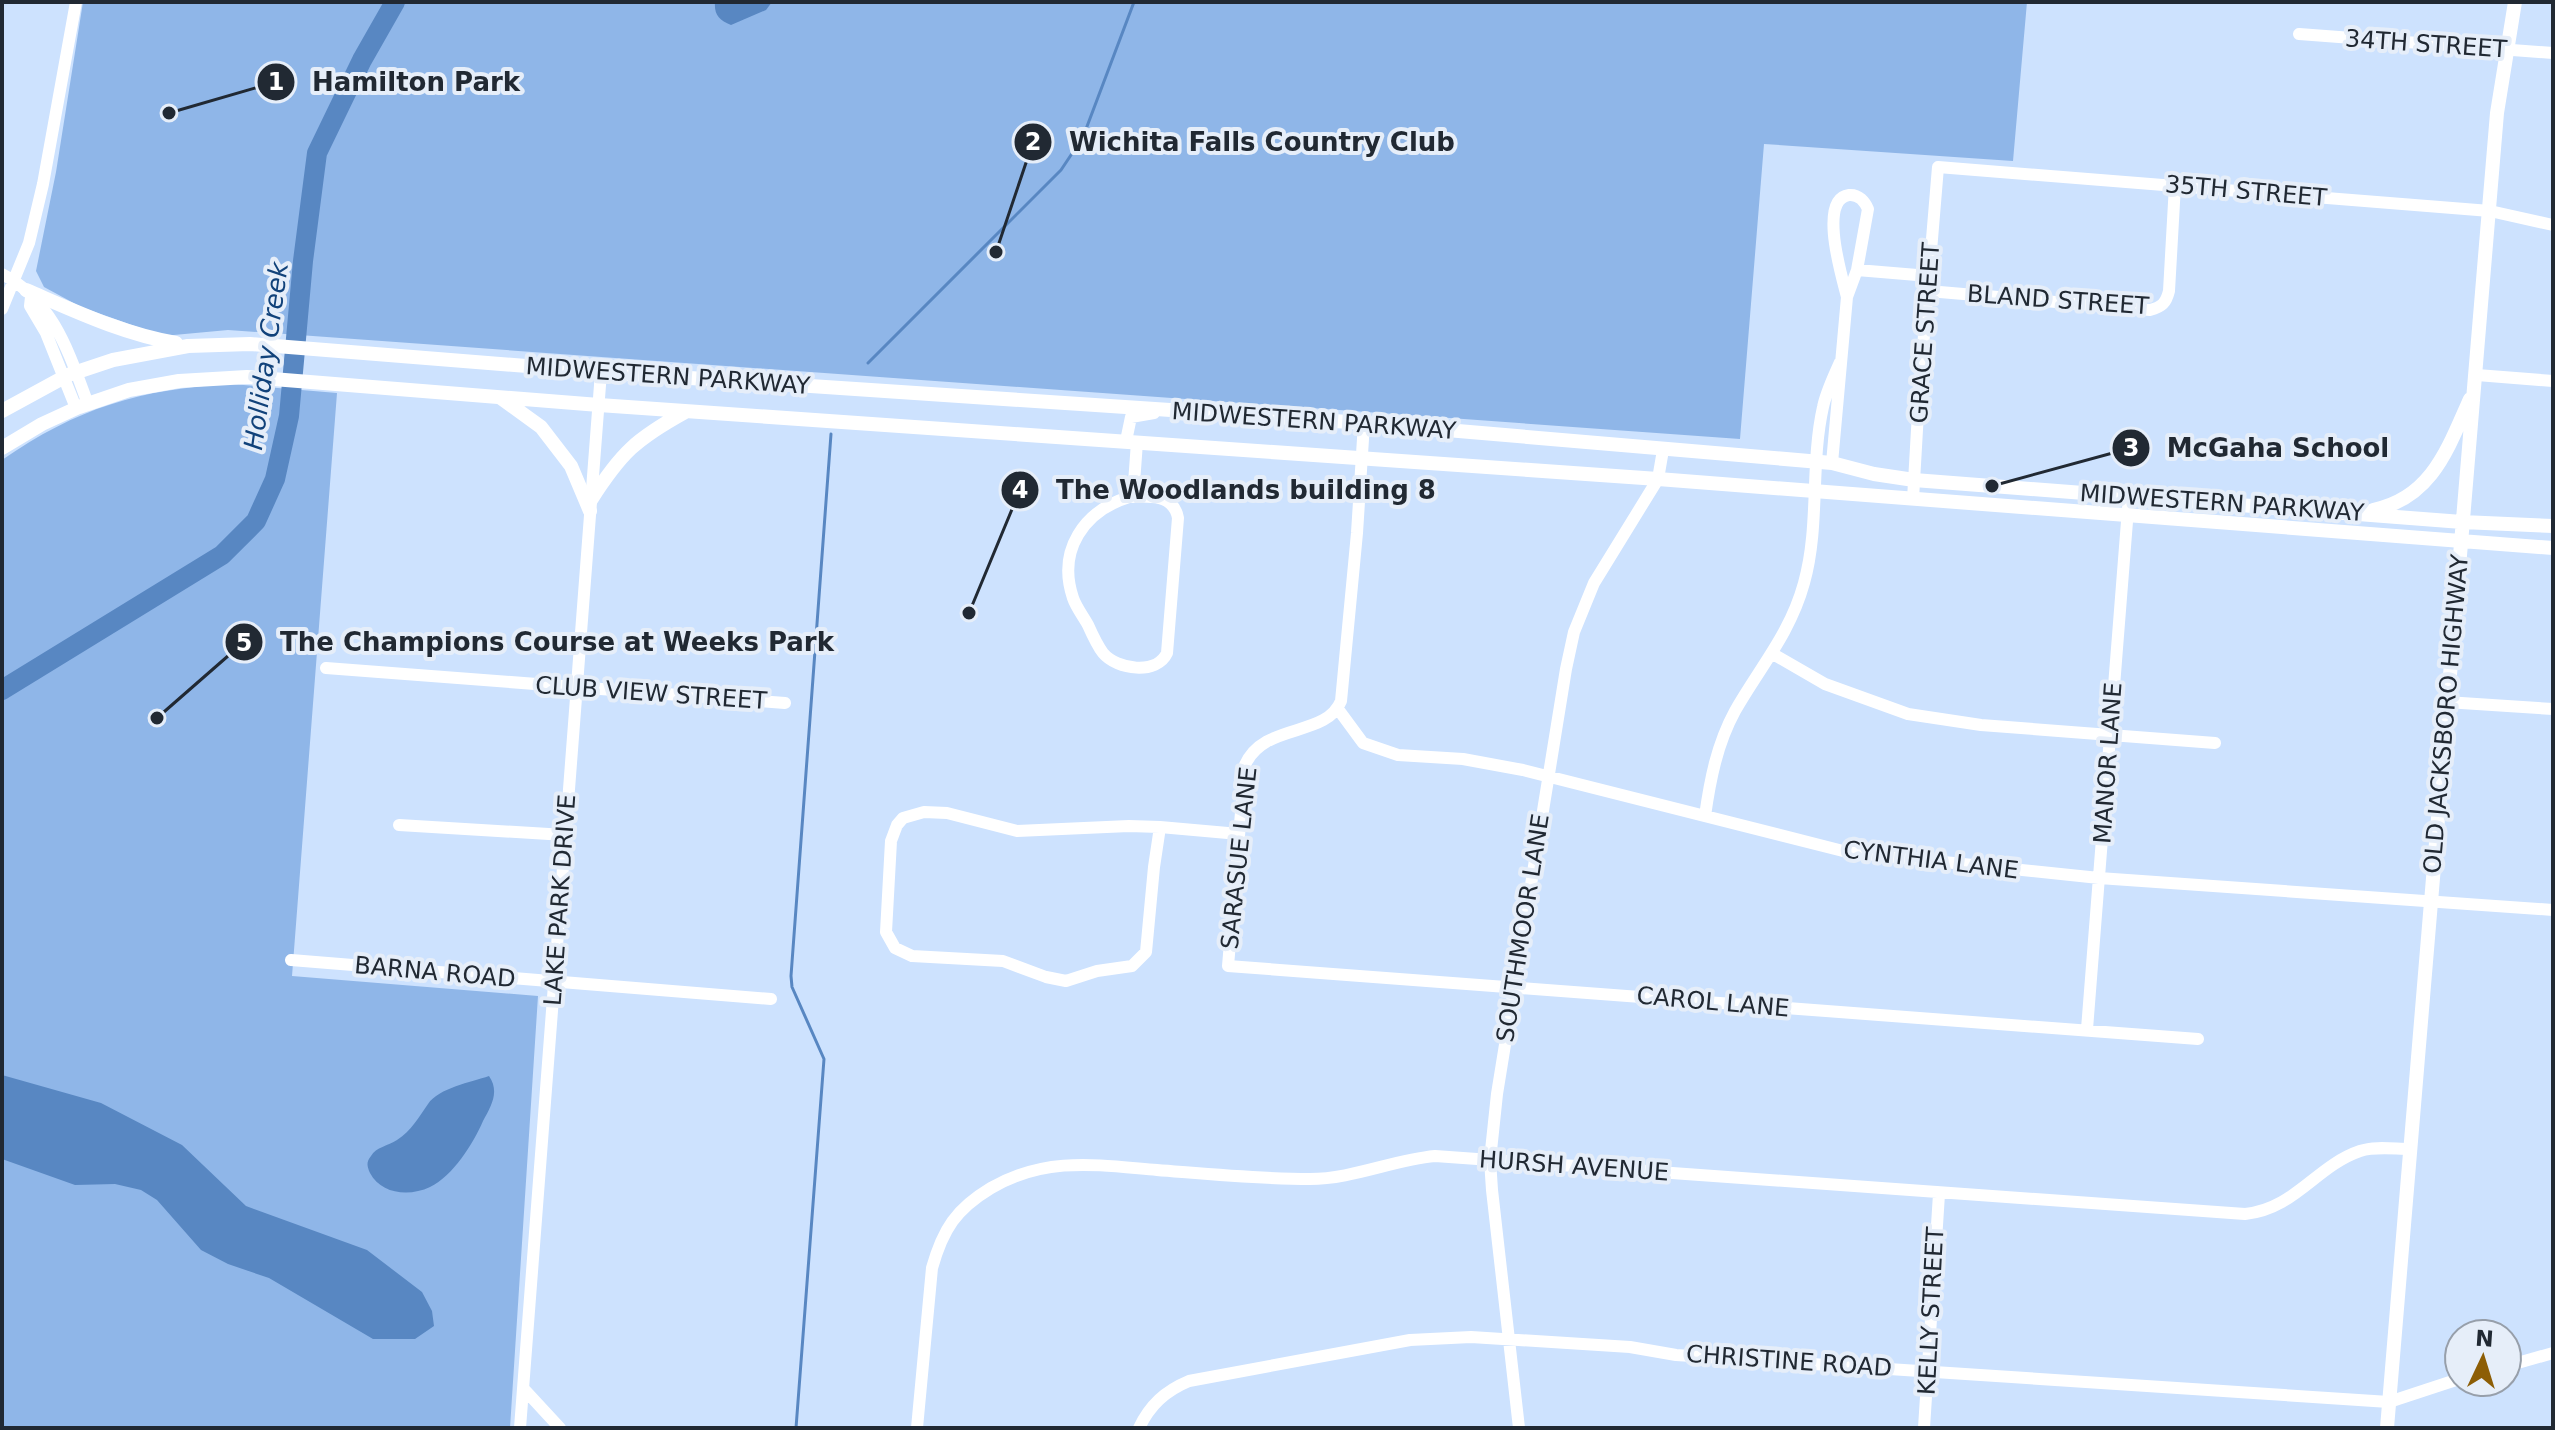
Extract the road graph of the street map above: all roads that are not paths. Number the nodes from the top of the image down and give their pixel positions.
1 (76, 2) edge
2 (2515, 2) edge
3 (2299, 34) dead end
4 (2506, 50) junction
5 (2553, 53) edge
6 (1938, 167) joint
7 (2175, 185) junction
8 (2490, 211) junction
9 (2553, 225) edge
10 (1857, 270) junction
11 (2, 274) edge
12 (1929, 276) junction
13 (24, 290) junction
14 (1928, 291) junction
15 (1847, 297) junction
16 (2, 309) edge
17 (188, 346) junction
18 (1840, 362) junction
19 (601, 372) junction
20 (70, 375) junction
21 (2553, 381) edge
22 (2476, 382) junction
23 (501, 397) junction
24 (599, 405) junction
25 (82, 406) junction
26 (2, 411) edge
27 (686, 411) junction
28 (1205, 413) junction
29 (1364, 423) junction
30 (1131, 442) junction
31 (2, 448) edge
32 (1663, 450) junction
33 (1361, 457) junction
34 (1815, 462) junction
35 (1832, 463) junction
36 (1658, 479) junction
37 (1914, 480) junction
38 (1814, 491) junction
39 (2129, 496) junction
40 (1133, 497) junction
41 (1913, 499) junction
42 (591, 506) junction
43 (2355, 513) junction
44 (2127, 516) junction
45 (2462, 522) junction
46 (2553, 526) edge
47 (2460, 541) junction
48 (2553, 548) edge
49 (1773, 654) junction
50 (326, 668) dead end
51 (577, 687) junction
52 (2446, 702) junction
53 (785, 703) dead end
54 (1338, 709) junction
55 (2553, 709) edge
56 (2110, 736) junction
57 (2215, 743) dead end
58 (1547, 777) junction
59 (1705, 816) junction
60 (399, 825) dead end
61 (1160, 827) junction
62 (1239, 834) junction
63 (565, 835) junction
64 (2099, 878) junction
65 (2430, 902) junction
66 (2553, 910) edge
67 (291, 960) dead end
68 (1228, 966) joint
69 (554, 982) junction
70 (1513, 988) junction
71 (771, 999) dead end
72 (2087, 1029) junction
73 (2198, 1039) dead end
74 (2410, 1149) junction
75 (1490, 1160) junction
76 (1939, 1194) junction
77 (1509, 1340) junction
78 (2553, 1353) edge
79 (2523, 1361) edge
80 (1928, 1370) junction
81 (2443, 1384) edge
82 (523, 1388) junction
83 (2389, 1402) junction
84 (520, 1423) edge
85 (531, 1428) edge
86 (560, 1428) edge
87 (917, 1428) edge
88 (1139, 1428) edge
89 (1519, 1428) edge
90 (1924, 1428) edge
91 (2387, 1428) edge

1 - 13 street
2 - 4 main road, OLD JACKSBORO HIGHWAY
3 - 4 street, 34TH STREET
4 - 5 street, 34TH STREET
4 - 8 main road, OLD JACKSBORO HIGHWAY
6 - 7 street, 35TH STREET
6 - 12 street, GRACE STREET
7 - 8 street, 35TH STREET
7 - 14 street, BLAND STREET
8 - 9 street, 35TH STREET
8 - 22 main road, OLD JACKSBORO HIGHWAY
10 - 12 street
10 - 15 street
10 - 15 street
11 - 13 street
12 - 14 street, GRACE STREET
13 - 16 street
13 - 17 main road
13 - 20 street
14 - 37 street, GRACE STREET
15 - 18 street
17 - 19 main road, MIDWESTERN PARKWAY
17 - 20 main road, MIDWESTERN PARKWAY
18 - 34 street
18 - 35 street
19 - 24 street, LAKE PARK DRIVE
19 - 28 main road, MIDWESTERN PARKWAY
20 - 25 street
20 - 26 main road, MIDWESTERN PARKWAY
21 - 22 street
22 - 43 main road
22 - 45 main road, OLD JACKSBORO HIGHWAY
23 - 24 main road, MIDWESTERN PARKWAY
23 - 25 main road, MIDWESTERN PARKWAY
23 - 42 main road
24 - 27 main road, MIDWESTERN PARKWAY
24 - 42 street, LAKE PARK DRIVE
25 - 31 main road, MIDWESTERN PARKWAY
27 - 30 main road, MIDWESTERN PARKWAY
27 - 42 main road
28 - 29 main road, MIDWESTERN PARKWAY
28 - 30 street
29 - 32 main road, MIDWESTERN PARKWAY
29 - 33 street
30 - 33 main road, MIDWESTERN PARKWAY
30 - 40 street
32 - 34 main road, MIDWESTERN PARKWAY
32 - 36 street, SOUTHMOOR LANE
33 - 36 main road, MIDWESTERN PARKWAY
33 - 54 street
34 - 35 main road, MIDWESTERN PARKWAY
34 - 38 street
35 - 37 main road, MIDWESTERN PARKWAY
36 - 38 main road, MIDWESTERN PARKWAY
36 - 58 street, SOUTHMOOR LANE
37 - 39 main road, MIDWESTERN PARKWAY
37 - 41 street, GRACE STREET
38 - 41 main road, MIDWESTERN PARKWAY
38 - 49 street
39 - 43 main road, MIDWESTERN PARKWAY
39 - 44 street, MANOR LANE
40 - 40 street
41 - 44 main road, MIDWESTERN PARKWAY
42 - 51 street, LAKE PARK DRIVE
43 - 45 main road, MIDWESTERN PARKWAY
44 - 47 main road, MIDWESTERN PARKWAY
44 - 56 street, MANOR LANE
45 - 46 main road, MIDWESTERN PARKWAY
45 - 47 main road, OLD JACKSBORO HIGHWAY
47 - 48 main road, MIDWESTERN PARKWAY
47 - 52 main road, OLD JACKSBORO HIGHWAY
49 - 56 street
49 - 59 street
50 - 51 street, CLUB VIEW STREET
51 - 53 street, CLUB VIEW STREET
51 - 63 street, LAKE PARK DRIVE
52 - 55 street
52 - 65 main road, OLD JACKSBORO HIGHWAY
54 - 58 street, CYNTHIA LANE
54 - 62 street, SARASUE LANE
56 - 57 street
56 - 64 street, MANOR LANE
58 - 59 street, CYNTHIA LANE
58 - 70 street, SOUTHMOOR LANE
59 - 64 street, CYNTHIA LANE
60 - 63 street
61 - 61 street
61 - 62 street
62 - 68 street, SARASUE LANE
63 - 69 street, LAKE PARK DRIVE
64 - 65 street, CYNTHIA LANE
64 - 72 street, MANOR LANE
65 - 66 street, CYNTHIA LANE
65 - 74 main road, OLD JACKSBORO HIGHWAY
67 - 69 street, BARNA ROAD
68 - 70 street, CAROL LANE
69 - 71 street, BARNA ROAD
69 - 82 street, LAKE PARK DRIVE
70 - 72 street, CAROL LANE
70 - 75 street, SOUTHMOOR LANE
72 - 73 street, CAROL LANE
74 - 76 street, HURSH AVENUE
74 - 83 main road, OLD JACKSBORO HIGHWAY
75 - 76 street, HURSH AVENUE
75 - 77 street, SOUTHMOOR LANE
75 - 87 street, HURSH AVENUE
76 - 80 street, KELLY STREET
77 - 80 street, CHRISTINE ROAD
77 - 88 street, CHRISTINE ROAD
77 - 89 street, SOUTHMOOR LANE
78 - 79 street
80 - 83 street, CHRISTINE ROAD
80 - 90 street, KELLY STREET
81 - 83 street, CHRISTINE ROAD
82 - 84 street, LAKE PARK DRIVE
82 - 86 street
83 - 91 main road, OLD JACKSBORO HIGHWAY
84 - 85 street

